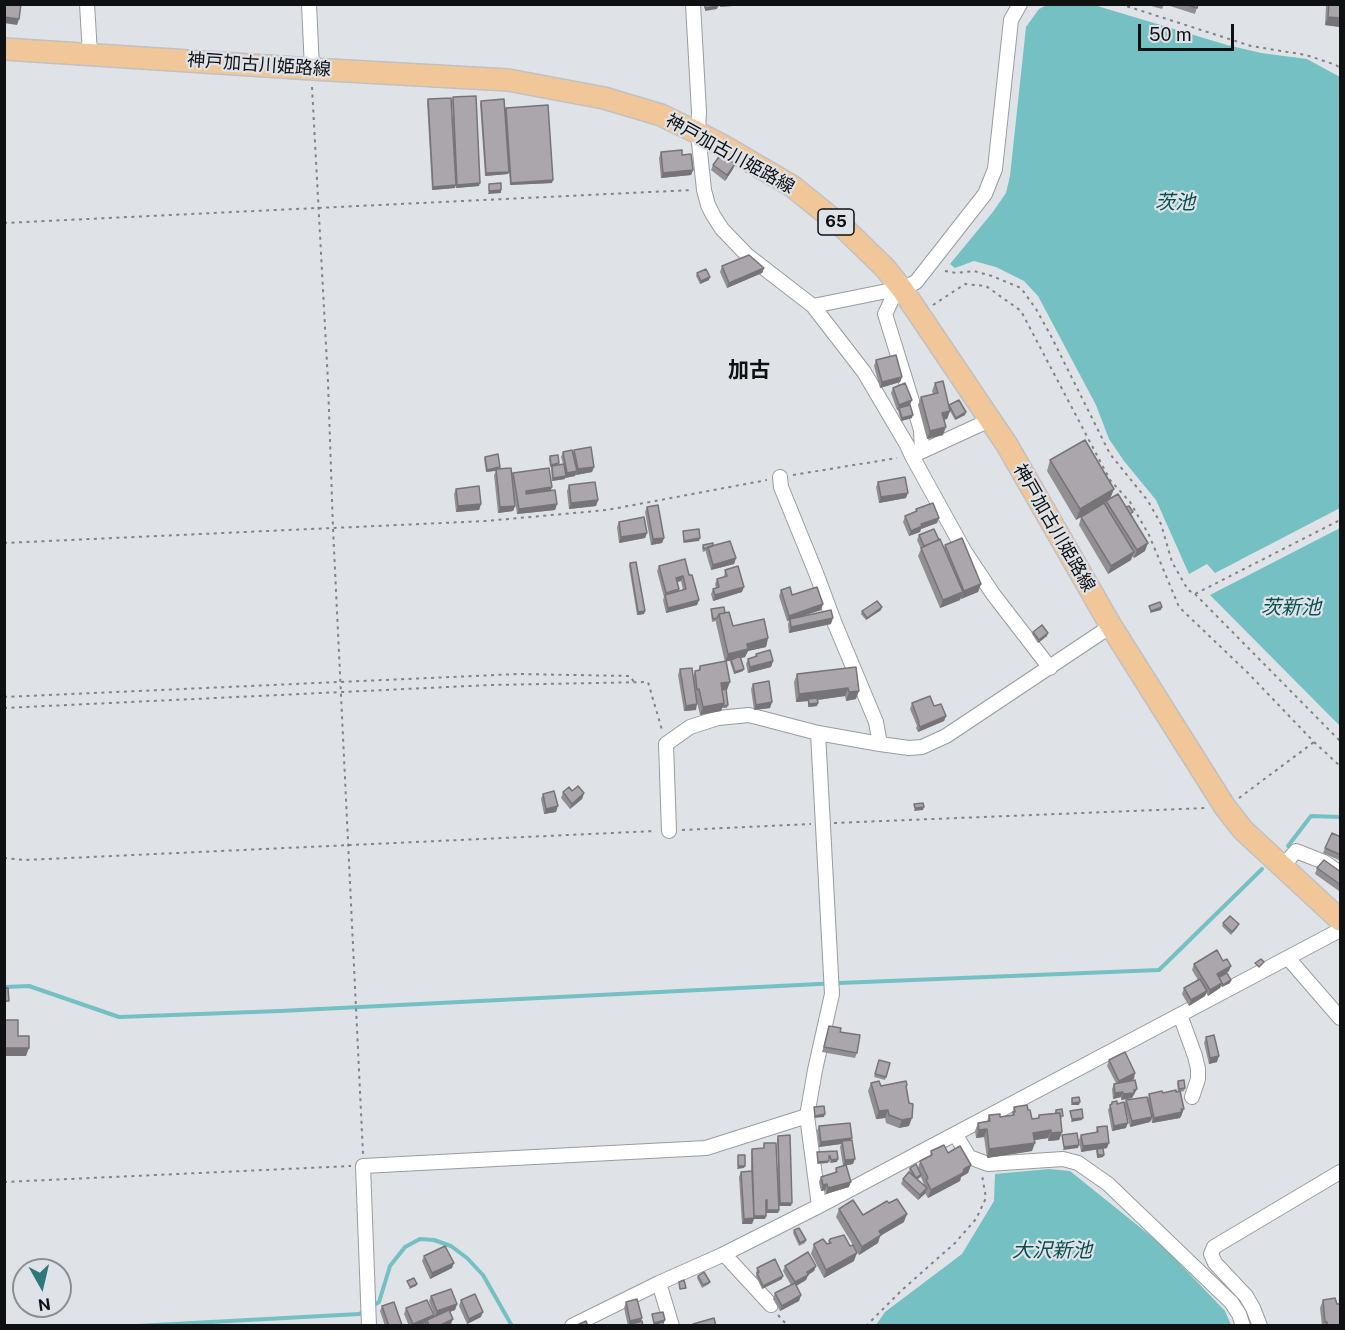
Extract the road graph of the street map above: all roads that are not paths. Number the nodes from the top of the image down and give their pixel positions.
1 (87, 4) edge
2 (309, 4) edge
3 (693, 4) edge
4 (1020, 4) edge
5 (4, 49) edge
6 (90, 54) junction
7 (312, 69) junction
8 (698, 132) junction
9 (900, 289) junction
10 (813, 306) junction
11 (990, 420) junction
12 (917, 454) junction
13 (780, 477) road end
14 (1111, 626) junction
15 (1050, 668) junction
16 (818, 733) junction
17 (880, 744) junction
18 (669, 831) road end
19 (1282, 867) junction
20 (1341, 873) edge
21 (1341, 920) edge
22 (1341, 930) edge
23 (1288, 958) junction
24 (1180, 1015) junction
25 (1341, 1018) edge
26 (1192, 1097) dead end
27 (807, 1116) junction
28 (955, 1134) junction
29 (1341, 1172) edge
30 (819, 1206) junction
31 (724, 1254) junction
32 (659, 1283) junction
33 (771, 1305) dead end
34 (369, 1326) edge
35 (572, 1326) edge
36 (672, 1326) edge
37 (1244, 1326) edge
38 (1260, 1326) edge

1 - 6 street
2 - 7 street
3 - 8 street
4 - 9 street
5 - 6 main road, 神戸加古川姫路線 / 65
6 - 7 main road, 神戸加古川姫路線 / 65
7 - 8 main road, 神戸加古川姫路線 / 65
8 - 9 main road, 神戸加古川姫路線 / 65
8 - 10 street
9 - 10 street
9 - 11 main road, 神戸加古川姫路線 / 65
9 - 12 street
10 - 12 street
11 - 12 street
11 - 14 main road, 神戸加古川姫路線 / 65
12 - 15 street
13 - 17 street
14 - 15 street
14 - 19 main road, 神戸加古川姫路線 / 65
15 - 17 street
16 - 17 street
16 - 18 street
16 - 27 street
19 - 20 street
19 - 21 main road, 神戸加古川姫路線 / 65
22 - 23 street
23 - 24 street
23 - 25 street
24 - 26 street
24 - 28 street
27 - 30 street
27 - 34 street
28 - 30 street
28 - 37 street
29 - 38 street
30 - 31 street
31 - 32 street
31 - 33 street
32 - 35 street
32 - 36 street

